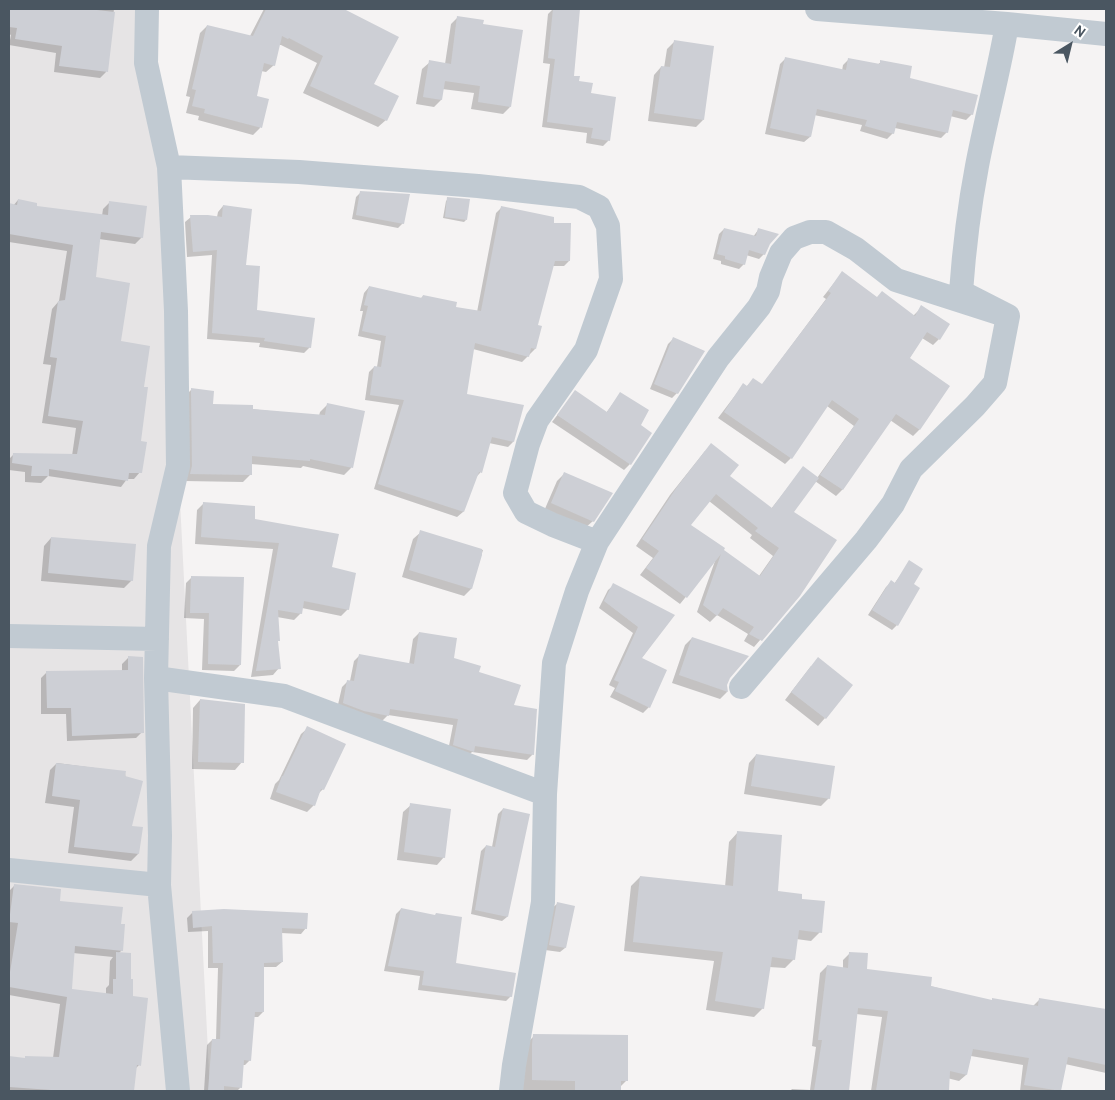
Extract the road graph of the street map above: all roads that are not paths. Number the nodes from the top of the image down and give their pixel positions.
1 (147, 9) edge
2 (818, 9) edge
3 (1007, 24) junction
4 (1106, 34) edge
5 (169, 167) junction
6 (1008, 316) junction
7 (597, 542) junction
8 (9, 636) edge
9 (157, 639) junction
10 (156, 678) junction
11 (741, 687) dead end
12 (545, 794) junction
13 (9, 870) edge
14 (159, 885) junction
15 (178, 1091) edge
16 (511, 1091) edge

1 - 5 street
2 - 3 street
3 - 4 street
3 - 6 street
5 - 7 street
5 - 9 street
6 - 7 street
6 - 11 street
7 - 12 street
8 - 9 street
9 - 10 street
10 - 12 street
10 - 14 street
12 - 16 street
13 - 14 street
14 - 15 street

